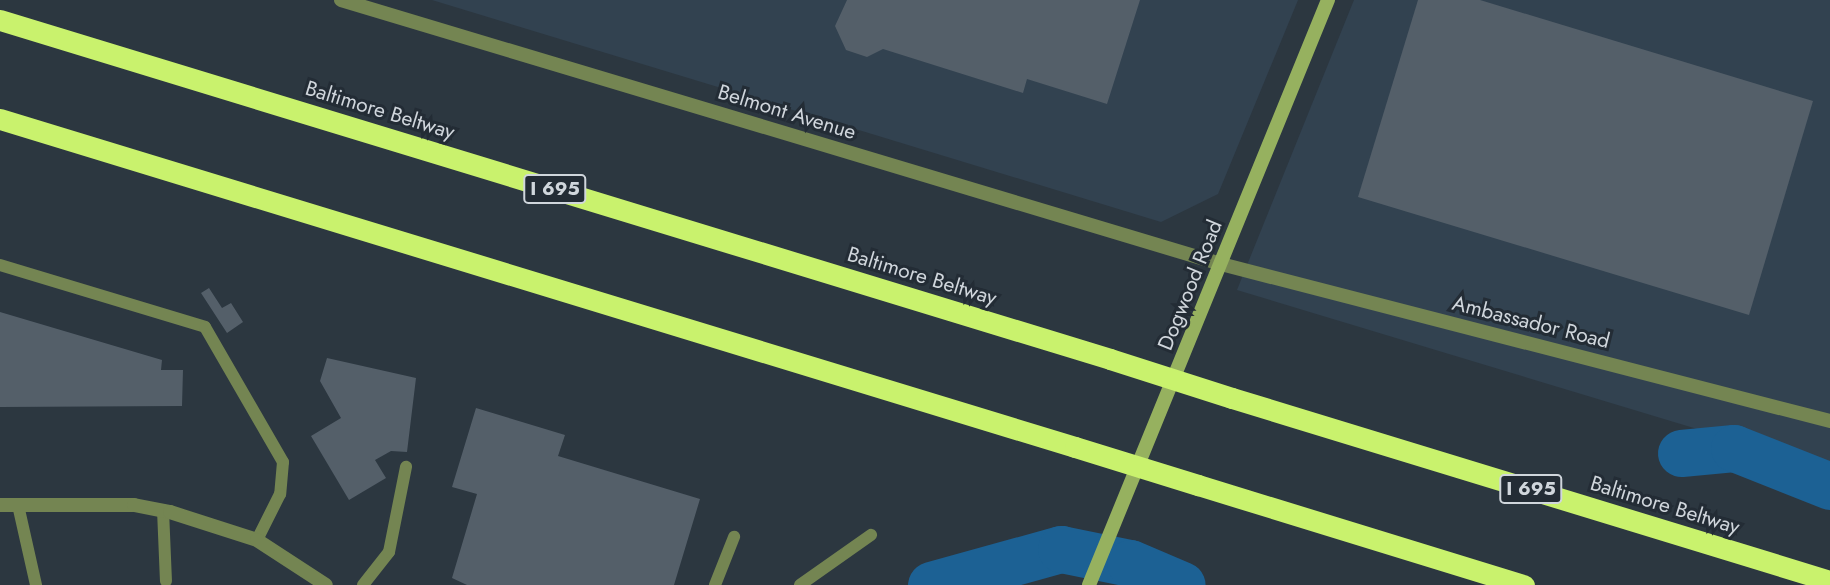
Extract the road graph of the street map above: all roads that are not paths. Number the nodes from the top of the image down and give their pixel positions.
1 (341, 0) edge
2 (1328, 0) edge
3 (0, 19) edge
4 (0, 118) edge
5 (1221, 264) junction
6 (0, 265) edge
7 (1830, 421) edge
8 (406, 467) dead end
9 (0, 505) edge
10 (18, 505) junction
11 (163, 510) junction
12 (871, 535) dead end
13 (734, 537) dead end
14 (257, 540) junction
15 (166, 581) dead end
16 (1830, 581) edge
17 (36, 585) edge
18 (326, 585) edge
19 (363, 585) edge
20 (715, 585) edge
21 (800, 585) edge
22 (1089, 585) edge
23 (1524, 585) edge

1 - 5 street, Belmont Avenue
2 - 5 main road, Dogwood Road
3 - 16 highway, Baltimore Beltway / I 695, bridge
4 - 23 highway, bridge
5 - 7 street, Ambassador Road
5 - 22 main road, Dogwood Road
6 - 14 lane
8 - 19 lane
9 - 10 street
10 - 11 street
10 - 17 lane
11 - 14 street
11 - 15 lane
12 - 21 lane
13 - 20 lane
14 - 18 street

